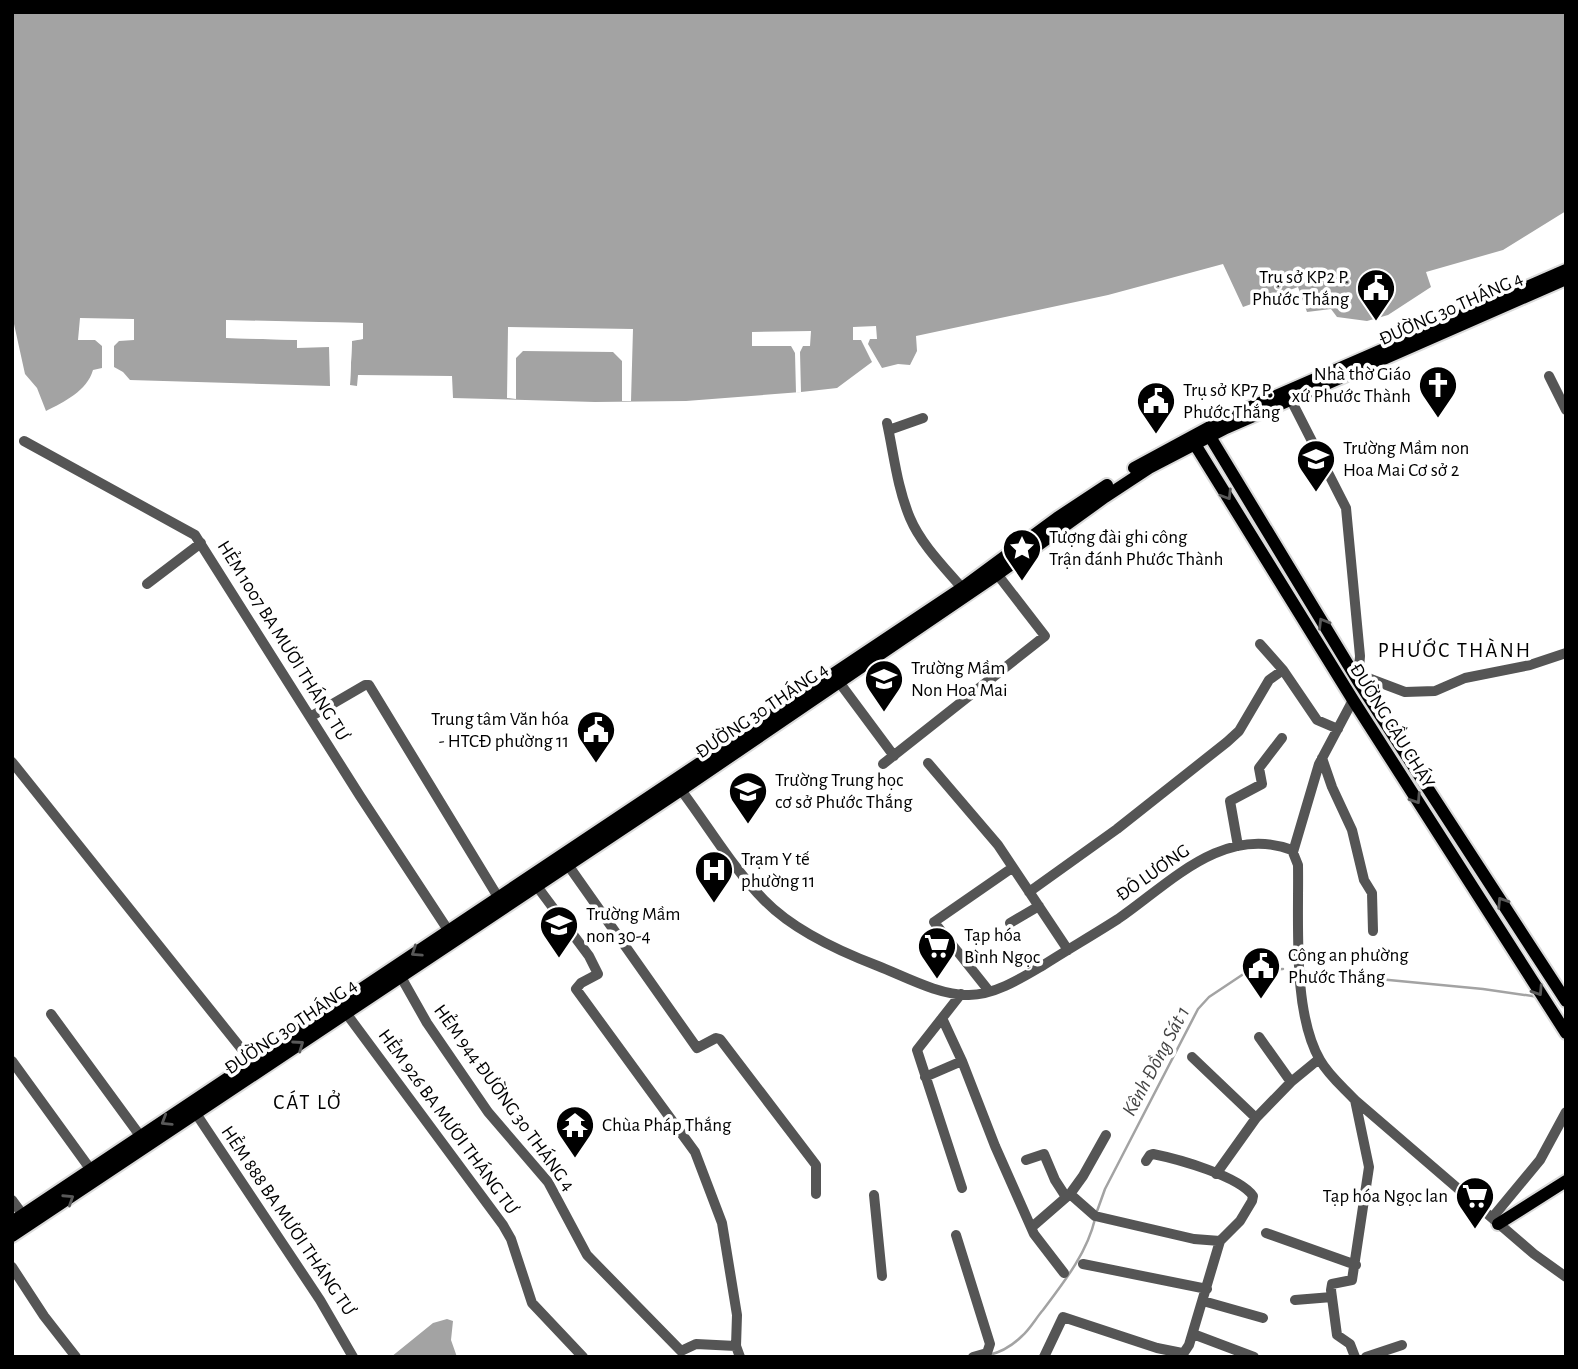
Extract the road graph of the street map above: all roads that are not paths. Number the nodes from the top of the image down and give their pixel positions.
1 (1566, 270) edge
2 (1566, 280) edge
3 (1453, 324) junction
4 (1549, 376) dead end
5 (1291, 400) junction
6 (1566, 410) edge
7 (1254, 411) junction
8 (923, 418) dead end
9 (1208, 432) junction
10 (24, 441) dead end
11 (1193, 441) junction
12 (201, 542) junction
13 (994, 570) junction
14 (147, 584) dead end
15 (965, 591) junction
16 (1260, 645) dead end
17 (1566, 653) edge
18 (859, 662) junction
19 (1283, 670) junction
20 (1359, 678) junction
21 (839, 682) junction
22 (1353, 700) junction
23 (310, 717) junction
24 (1338, 729) junction
25 (1282, 738) dead end
26 (894, 756) junction
27 (1407, 757) junction
28 (1322, 758) junction
29 (12, 762) edge
30 (928, 763) dead end
31 (883, 764) dead end
32 (1394, 765) junction
33 (678, 785) junction
34 (1238, 846) junction
35 (1293, 852) junction
36 (568, 865) junction
37 (1012, 868) junction
38 (536, 885) junction
39 (1029, 892) junction
40 (498, 897) junction
41 (1039, 906) junction
42 (1010, 923) dead end
43 (448, 929) junction
44 (1373, 931) dead end
45 (1068, 950) junction
46 (401, 977) junction
47 (989, 991) junction
48 (961, 994) junction
49 (1566, 1001) edge
50 (346, 1013) junction
51 (51, 1014) dead end
52 (942, 1018) junction
53 (1566, 1033) edge
54 (1259, 1037) dead end
55 (1192, 1057) dead end
56 (1319, 1059) junction
57 (12, 1060) edge
58 (962, 1061) junction
59 (256, 1067) junction
60 (925, 1077) junction
61 (1291, 1082) junction
62 (1355, 1100) junction
63 (194, 1110) junction
64 (1566, 1112) edge
65 (1256, 1118) junction
66 (1106, 1135) dead end
67 (141, 1137) junction
68 (1026, 1160) dead end
69 (1146, 1161) dead end
70 (91, 1170) junction
71 (1216, 1174) junction
72 (1566, 1181) edge
73 (962, 1188) dead end
74 (816, 1194) dead end
75 (874, 1195) dead end
76 (1068, 1195) junction
77 (12, 1200) edge
78 (22, 1221) edge
79 (1495, 1221) junction
80 (1032, 1227) junction
81 (1266, 1233) dead end
82 (956, 1235) dead end
83 (12, 1236) edge
84 (1220, 1241) junction
85 (1083, 1264) dead end
86 (1356, 1265) junction
87 (12, 1267) edge
88 (1064, 1273) dead end
89 (882, 1276) dead end
90 (1566, 1277) edge
91 (1207, 1289) junction
92 (1332, 1297) junction
93 (1295, 1300) dead end
94 (1203, 1301) junction
95 (1263, 1318) dead end
96 (1193, 1334) junction
97 (1402, 1345) dead end
98 (738, 1352) edge
99 (677, 1354) edge
100 (1182, 1355) edge
101 (76, 1357) edge
102 (354, 1357) edge
103 (583, 1357) edge
104 (974, 1357) edge
105 (1044, 1357) edge
106 (1254, 1357) edge
107 (1355, 1357) edge
108 (1366, 1357) edge

1 - 3 main road, ĐƯỜNG 30 THÁNG 4
2 - 3 main road, ĐƯỜNG 30 THÁNG 4
3 - 5 main road, ĐƯỜNG 30 THÁNG 4
3 - 7 main road, ĐƯỜNG 30 THÁNG 4
4 - 6 street
5 - 7 main road, ĐƯỜNG 30 THÁNG 4
5 - 20 street
7 - 9 main road, ĐƯỜNG 30 THÁNG 4
8 - 15 street
9 - 11 main road, ĐƯỜNG 30 THÁNG 4
20 -> 9 main road, ĐƯỜNG CẦU CHÁY
10 - 12 street, HẺM 1007 BA MƯƠI THÁNG TƯ
11 - 13 main road, ĐƯỜNG 30 THÁNG 4
11 -> 22 main road, ĐƯỜNG CẦU CHÁY
12 - 14 street
12 - 23 street, HẺM 1007 BA MƯƠI THÁNG TƯ
13 - 15 main road, ĐƯỜNG 30 THÁNG 4
13 - 26 street
15 - 18 main road, ĐƯỜNG 30 THÁNG 4
16 - 19 street
17 - 20 street
18 - 21 main road, ĐƯỜNG 30 THÁNG 4
18 - 33 main road, ĐƯỜNG 30 THÁNG 4
19 - 24 street
19 - 39 street
20 - 27 main road, ĐƯỜNG CẦU CHÁY
21 - 26 street
21 - 33 main road, ĐƯỜNG 30 THÁNG 4
22 - 24 street
22 - 32 main road, ĐƯỜNG CẦU CHÁY
23 - 40 street
23 - 43 street, HẺM 1007 BA MƯƠI THÁNG TƯ
24 - 28 street
25 - 34 street
26 - 31 street
27 - 32 main road
49 -> 27 main road, ĐƯỜNG CẦU CHÁY
28 - 35 street
28 - 44 street
29 - 59 street
30 - 37 street
32 -> 53 main road, ĐƯỜNG CẦU CHÁY
33 - 36 main road, ĐƯỜNG 30 THÁNG 4
33 - 40 main road, ĐƯỜNG 30 THÁNG 4
33 - 48 street, ĐÔ LƯƠNG
34 - 35 street, ĐÔ LƯƠNG
34 - 45 street, ĐÔ LƯƠNG
35 - 56 street
36 - 38 main road, ĐƯỜNG 30 THÁNG 4
36 - 74 street
37 - 39 street
37 - 47 street
38 - 46 main road, ĐƯỜNG 30 THÁNG 4
38 - 98 street
39 - 41 street
40 - 43 main road, ĐƯỜNG 30 THÁNG 4
41 - 42 street
41 - 45 street
43 -> 59 main road, ĐƯỜNG 30 THÁNG 4
45 - 47 street, ĐÔ LƯƠNG
46 - 50 main road, ĐƯỜNG 30 THÁNG 4
46 - 99 street, HẺM 944 ĐƯỜNG 30 THÁNG 4
47 - 48 street, ĐÔ LƯƠNG
48 - 52 street
59 -> 50 main road, ĐƯỜNG 30 THÁNG 4
50 - 103 street, HẺM 926 BA MƯƠI THÁNG TƯ
51 - 67 street
52 - 58 street
52 - 60 street
54 - 61 street
55 - 65 street
56 - 61 street
56 - 62 street
57 - 70 street
58 - 60 street
58 - 80 street
59 - 63 main road, ĐƯỜNG 30 THÁNG 4
60 - 73 street
61 - 65 street
62 - 79 street
62 - 86 street
63 -> 67 main road, ĐƯỜNG 30 THÁNG 4
78 -> 63 main road, ĐƯỜNG 30 THÁNG 4
63 - 102 street, HẺM 888 BA MƯƠI THÁNG TƯ
64 - 79 street
65 - 71 street
66 - 76 street
67 - 70 main road, ĐƯỜNG 30 THÁNG 4
68 - 76 street
69 - 71 street
70 - 78 main road, ĐƯỜNG 30 THÁNG 4
71 - 84 street
72 - 79 main road
75 - 89 street
76 - 80 street
76 - 84 street
77 - 78 street
78 - 83 main road, ĐƯỜNG 30 THÁNG 4
79 - 90 street
80 - 88 street
81 - 86 street
82 - 104 street
84 - 91 street
85 - 91 street
86 - 92 street
87 - 101 street
91 - 94 street
92 - 93 street
92 - 107 street
94 - 95 street
94 - 96 street
96 - 100 street
96 - 106 street
97 - 108 street
98 - 99 street, HẺM 944 ĐƯỜNG 30 THÁNG 4
100 - 105 street

